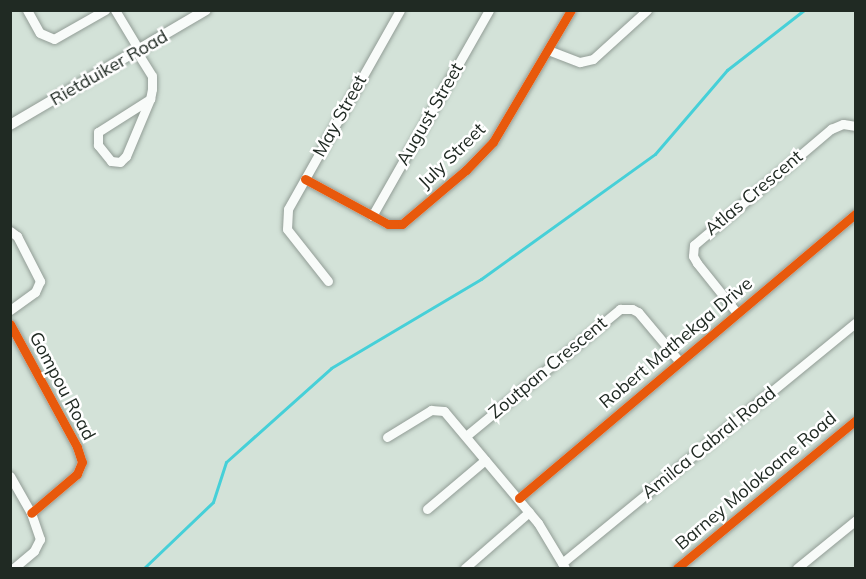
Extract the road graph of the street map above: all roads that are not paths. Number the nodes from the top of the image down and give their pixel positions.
1 (27, 10) edge
2 (105, 10) edge
3 (115, 10) edge
4 (206, 10) edge
5 (489, 10) edge
6 (571, 10) edge
7 (647, 10) edge
8 (398, 11) edge
9 (548, 50) junction
10 (138, 51) junction
11 (150, 99) junction
12 (12, 120) edge
13 (855, 126) edge
14 (305, 179) junction
15 (855, 213) edge
16 (372, 216) junction
17 (10, 231) edge
18 (328, 280) dead end
19 (10, 310) edge
20 (737, 314) junction
21 (855, 322) edge
22 (10, 324) edge
23 (680, 362) junction
24 (855, 420) edge
25 (466, 436) junction
26 (387, 437) dead end
27 (485, 460) junction
28 (10, 476) edge
29 (519, 498) junction
30 (427, 509) dead end
31 (529, 512) junction
32 (31, 513) junction
33 (855, 520) edge
34 (477, 565) edge
35 (563, 566) edge
36 (14, 568) edge
37 (465, 568) edge
38 (677, 568) edge
39 (797, 568) edge

1 - 2 street
3 - 10 street
4 - 10 street, Rietduiker Road
5 - 16 street, August Street
6 - 9 street, July Street
7 - 9 street
8 - 14 street, May Street
9 - 16 street, July Street
10 - 11 street
10 - 12 street, Rietduiker Road
11 - 11 street
13 - 20 street, Atlas Crescent
14 - 16 street, July Street
14 - 18 street, May Street
15 - 20 street, Robert Mathekga Drive
17 - 19 street
20 - 23 street, Robert Mathekga Drive
21 - 35 street, Amilca Cabral Road
22 - 32 street, Gompou Road
23 - 25 street, Zoutpan Crescent
23 - 29 street, Robert Mathekga Drive
24 - 38 street, Barney Molokoane Road
25 - 26 street
25 - 27 street
27 - 29 street
27 - 30 street
28 - 32 street
29 - 31 street
31 - 34 street
31 - 35 street
32 - 36 street
33 - 39 street
34 - 37 street

